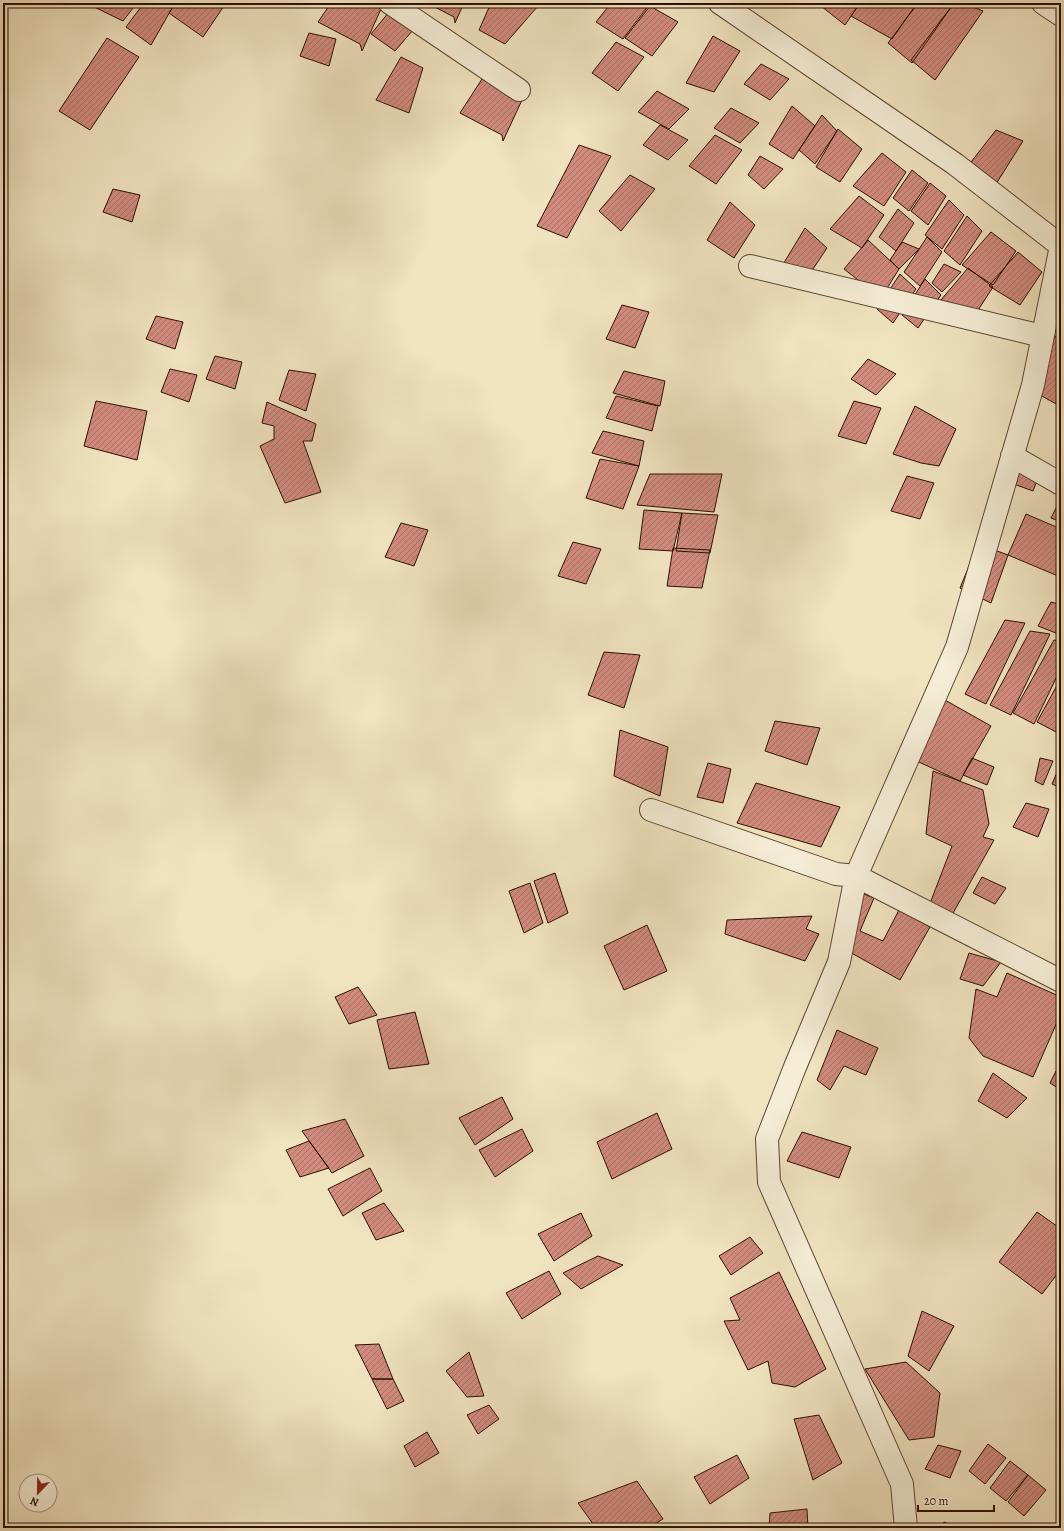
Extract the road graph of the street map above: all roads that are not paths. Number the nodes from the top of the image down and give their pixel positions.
1 (390, 3) edge
2 (720, 3) edge
3 (1043, 3) edge
4 (1061, 15) edge
5 (519, 90) dead end
6 (1061, 246) edge
7 (750, 266) dead end
8 (1042, 336) junction
9 (1012, 456) junction
10 (1061, 484) edge
11 (651, 810) dead end
12 (856, 876) junction
13 (1061, 981) edge
14 (906, 1528) edge

1 - 5 street
2 - 6 street
3 - 4 street
6 - 8 street
7 - 8 street
8 - 9 street
9 - 10 street
9 - 12 street
11 - 12 street
12 - 13 street
12 - 14 street

